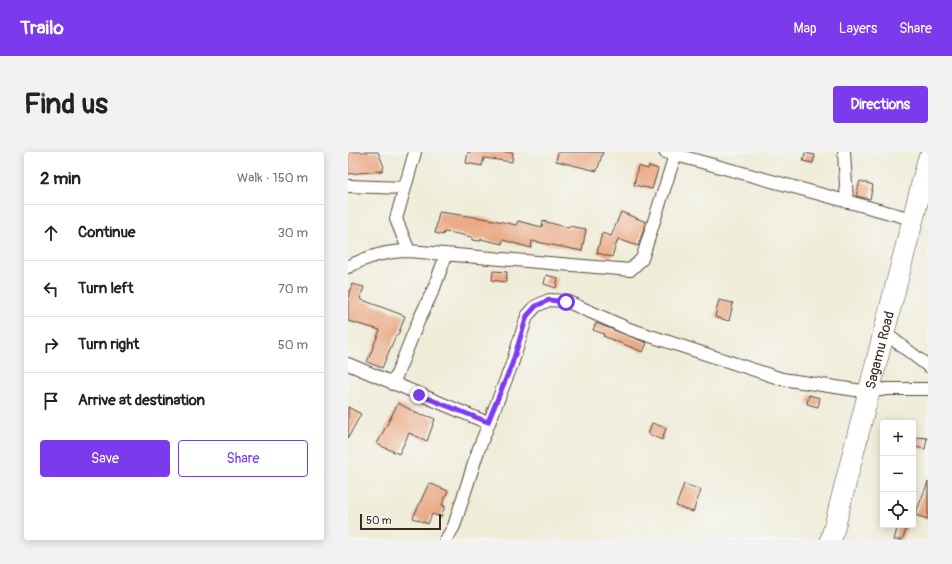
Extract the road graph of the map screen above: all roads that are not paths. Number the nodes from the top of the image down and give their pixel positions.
1 (415, 152) edge
2 (844, 152) edge
3 (672, 153) edge
4 (928, 160) edge
5 (348, 186) edge
6 (405, 188) junction
7 (847, 202) junction
8 (912, 220) junction
9 (409, 251) junction
10 (446, 255) junction
11 (348, 267) edge
12 (885, 333) junction
13 (348, 364) edge
14 (928, 366) edge
15 (393, 384) junction
16 (928, 388) edge
17 (869, 392) junction
18 (488, 422) junction
19 (446, 540) edge
20 (831, 540) edge

1 - 6 street
2 - 7 street
3 - 7 street
3 - 10 street
4 - 8 highway, Sagamu Road
5 - 6 street
6 - 9 street
7 - 8 street
8 - 12 highway, Sagamu Road
9 - 10 street
9 - 11 street
10 - 15 street
12 - 14 street
12 - 17 highway, Sagamu Road
13 - 15 street
15 - 18 street
16 - 17 street
17 - 18 street
17 - 20 highway, Sagamu Road
18 - 19 street

